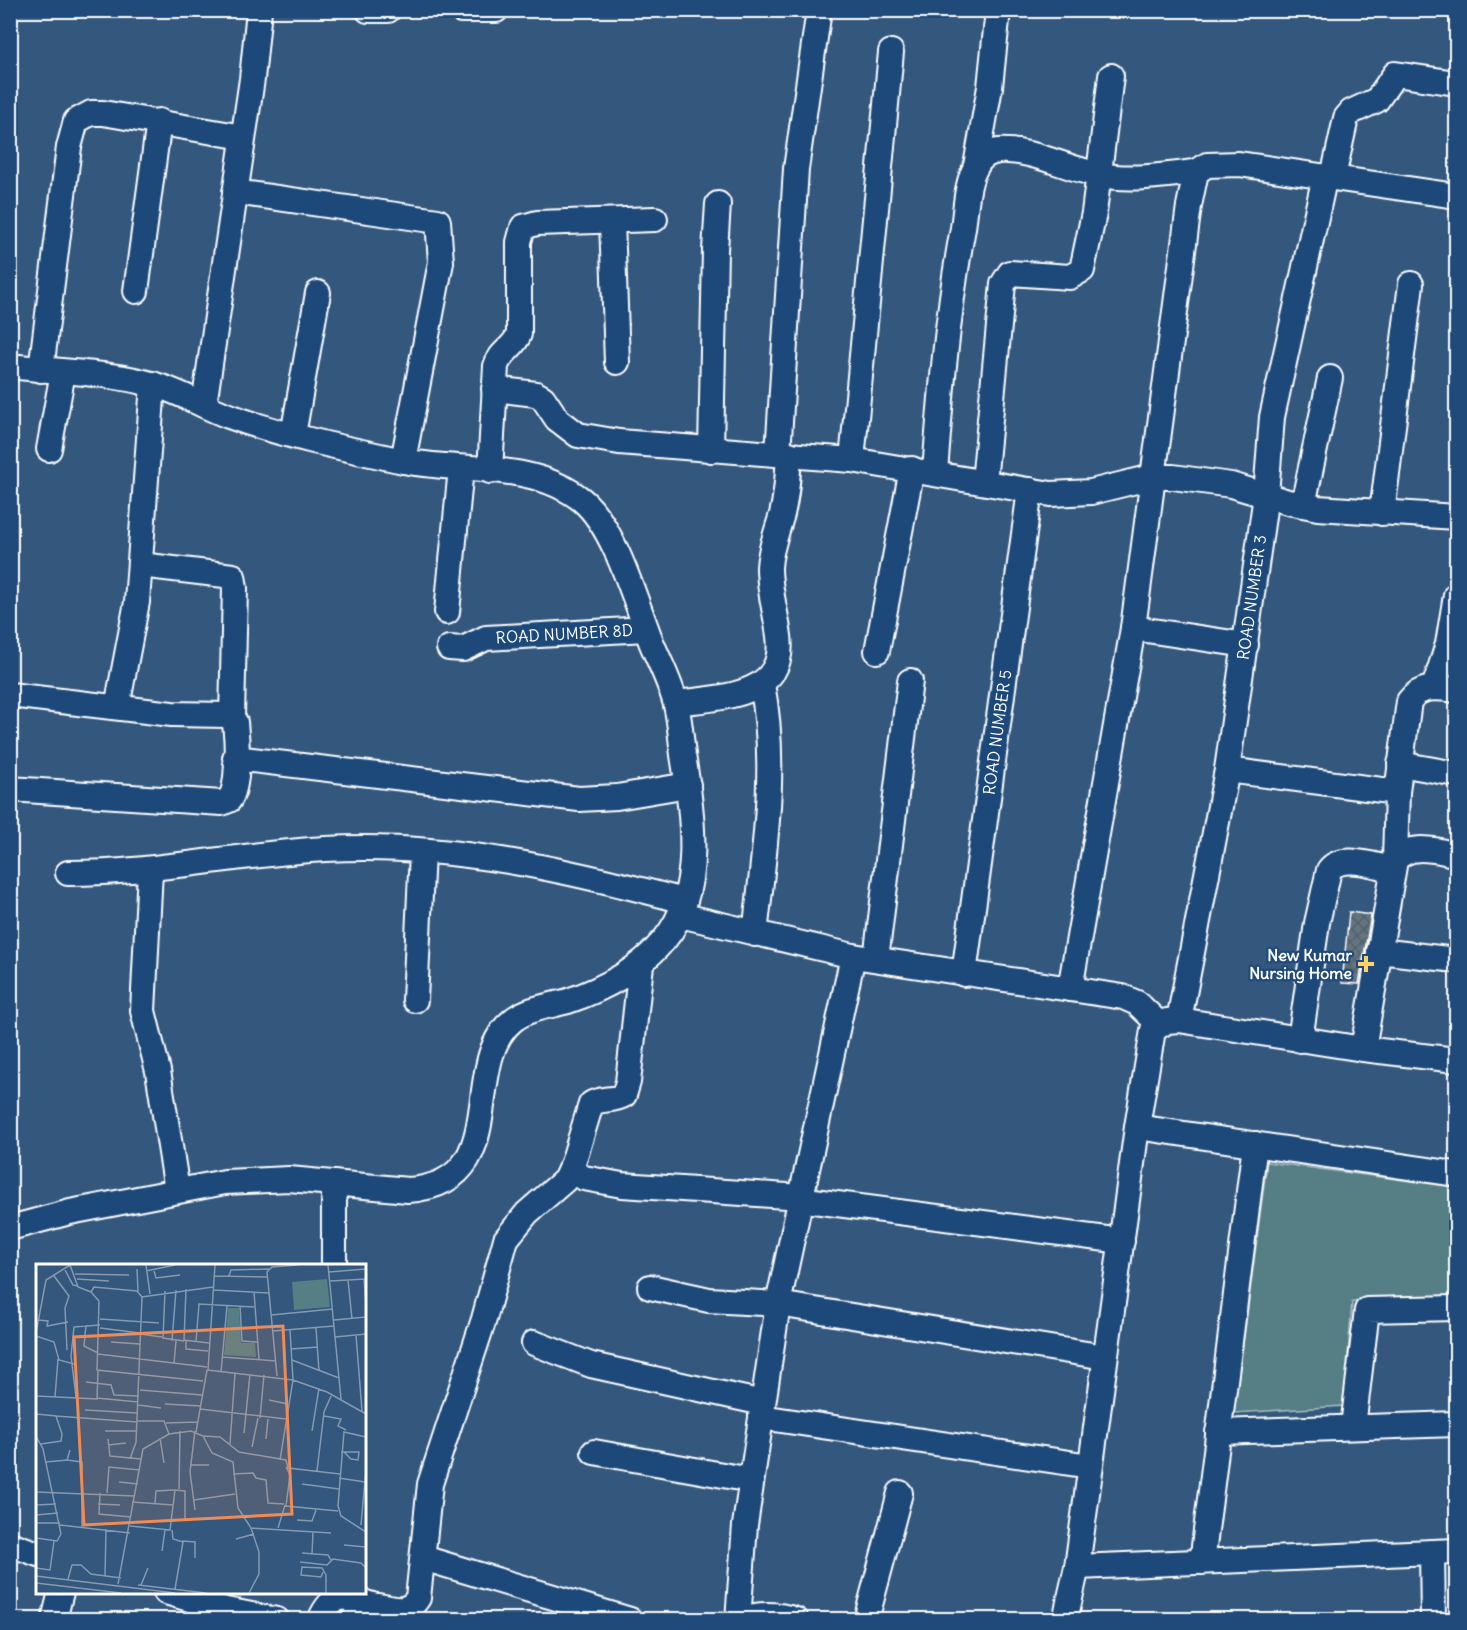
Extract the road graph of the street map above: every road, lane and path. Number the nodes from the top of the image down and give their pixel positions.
1 (259, 10) edge
2 (368, 10) edge
3 (388, 10) edge
4 (461, 10) edge
5 (496, 10) edge
6 (819, 10) edge
7 (998, 10) edge
8 (891, 52) dead end
9 (1111, 76) dead end
10 (1456, 83) edge
11 (159, 121) junction
12 (243, 137) junction
13 (976, 166) junction
14 (1196, 172) junction
15 (1099, 175) junction
16 (1329, 177) junction
17 (235, 192) junction
18 (1456, 196) edge
19 (718, 204) dead end
20 (656, 219) dead end
21 (612, 221) junction
22 (1411, 284) dead end
23 (136, 291) dead end
24 (318, 293) dead end
25 (617, 362) dead end
26 (10, 366) edge
27 (52, 371) junction
28 (1330, 378) dead end
29 (153, 384) junction
30 (494, 389) junction
31 (204, 405) junction
32 (293, 435) junction
33 (50, 448) dead end
34 (711, 450) junction
35 (783, 454) junction
36 (852, 460) junction
37 (403, 461) junction
38 (461, 468) junction
39 (490, 471) junction
40 (924, 471) junction
41 (1152, 477) junction
42 (984, 482) junction
43 (1030, 490) junction
44 (1266, 495) junction
45 (1303, 505) junction
46 (1382, 513) junction
47 (1456, 517) edge
48 (140, 565) junction
49 (1456, 595) edge
50 (447, 612) dead end
51 (1133, 627) junction
52 (646, 629) junction
53 (1246, 645) junction
54 (449, 648) dead end
55 (877, 651) dead end
56 (910, 681) dead end
57 (762, 684) junction
58 (1445, 689) edge
59 (10, 695) edge
60 (676, 703) junction
61 (117, 707) junction
62 (232, 717) junction
63 (235, 758) junction
64 (1400, 764) junction
65 (1227, 770) junction
66 (1456, 774) edge
67 (688, 785) junction
68 (10, 789) edge
69 (1397, 792) junction
70 (422, 852) junction
71 (1456, 854) edge
72 (1394, 865) junction
73 (150, 870) junction
74 (68, 873) dead end
75 (682, 908) junction
76 (755, 934) junction
77 (1379, 951) junction
78 (865, 958) junction
79 (1456, 960) edge
80 (641, 965) junction
81 (964, 974) junction
82 (1070, 989) junction
83 (415, 1000) dead end
84 (1169, 1022) junction
85 (1300, 1040) junction
86 (1363, 1049) junction
87 (1456, 1060) edge
88 (1137, 1127) junction
89 (1255, 1144) junction
90 (570, 1171) junction
91 (1456, 1174) edge
92 (334, 1183) junction
93 (177, 1190) junction
94 (802, 1197) junction
95 (10, 1228) edge
96 (1122, 1241) junction
97 (334, 1264) edge
98 (650, 1287) dead end
99 (778, 1304) junction
100 (1456, 1308) edge
101 (534, 1343) dead end
102 (1105, 1357) junction
103 (762, 1410) junction
104 (1456, 1424) edge
105 (1353, 1427) junction
106 (1218, 1432) junction
107 (594, 1452) dead end
108 (1090, 1466) junction
109 (751, 1480) junction
110 (900, 1493) dead end
111 (10, 1544) edge
112 (1456, 1551) edge
113 (1432, 1552) junction
114 (36, 1553) edge
115 (423, 1558) junction
116 (1202, 1562) junction
117 (1077, 1566) junction
118 (61, 1594) edge
119 (169, 1594) edge
120 (334, 1595) edge
121 (559, 1609) edge
122 (363, 1612) edge
123 (54, 1620) edge
124 (277, 1620) edge
125 (320, 1620) edge
126 (630, 1620) edge
127 (738, 1620) edge
128 (796, 1620) edge
129 (866, 1620) edge
130 (1065, 1620) edge
131 (1433, 1620) edge

1 - 12 street
2 - 3 street
4 - 5 street
6 - 35 street
7 - 13 street
8 - 36 street
9 - 15 street
10 - 16 street, ROAD NUMBER 3
11 - 12 street
11 - 23 street
11 - 27 street
12 - 17 street
13 - 15 street
13 - 40 street
14 - 15 street
14 - 16 street
14 - 41 street
15 - 42 street
16 - 18 street
16 - 44 street, ROAD NUMBER 3
17 - 31 street
17 - 37 street
19 - 34 street
20 - 21 street
21 - 25 street
21 - 30 street
22 - 46 street
24 - 32 street
26 - 27 street
27 - 29 street
27 - 33 street
28 - 45 street
29 - 31 street
29 - 48 street
30 - 34 street
30 - 39 street
31 - 32 street
32 - 37 street
34 - 35 street
35 - 36 street
35 - 57 street
36 - 40 street
37 - 38 street
38 - 39 street
38 - 50 street
39 - 52 street
40 - 42 street
40 - 55 street
41 - 43 street
41 - 44 street
41 - 51 street
42 - 43 street
43 - 81 street, ROAD NUMBER 5
44 - 45 street
44 - 53 street, ROAD NUMBER 3
45 - 46 street
46 - 47 street
48 - 61 street
48 - 62 street
49 - 58 street
51 - 53 street
51 - 82 street
52 - 54 street, ROAD NUMBER 8D
52 - 60 street
53 - 65 street, ROAD NUMBER 3
56 - 78 street
57 - 60 street
57 - 76 street
58 - 64 street
59 - 61 street
60 - 67 street
61 - 62 street
62 - 63 street
63 - 67 street
63 - 68 street
64 - 66 street
64 - 69 street
65 - 69 street
65 - 84 street, ROAD NUMBER 3
67 - 75 street
69 - 72 street
70 - 73 street
70 - 75 street
70 - 83 street
71 - 72 street
72 - 77 street
72 - 85 street
73 - 74 street
73 - 93 street
75 - 76 street
75 - 80 street
76 - 78 street
77 - 79 street
77 - 86 street
78 - 81 street
78 - 94 street
80 - 90 street
80 - 92 street
81 - 82 street
82 - 84 street
84 - 85 street
84 - 88 street, ROAD NUMBER 3
85 - 86 street
86 - 87 street
88 - 89 street
88 - 96 street, ROAD NUMBER 3
89 - 91 street
89 - 106 street
90 - 94 street
90 - 115 street
92 - 93 street
92 - 97 street
93 - 95 street
94 - 96 street
94 - 99 street
96 - 102 street, ROAD NUMBER 3
98 - 99 street
99 - 102 street
99 - 103 street
100 - 105 street
101 - 103 street
102 - 108 street, ROAD NUMBER 3
103 - 108 street
103 - 109 street
104 - 105 street
105 - 106 street
106 - 116 street
107 - 109 street
108 - 117 street, ROAD NUMBER 3
109 - 127 street
110 - 129 street
111 - 114 street
112 - 113 street
113 - 116 street
113 - 131 street
115 - 121 street
115 - 122 street
116 - 117 street
117 - 130 street, ROAD NUMBER 3
118 - 123 street
119 - 124 street
120 - 122 street
120 - 125 street
121 - 126 street
127 - 128 street

